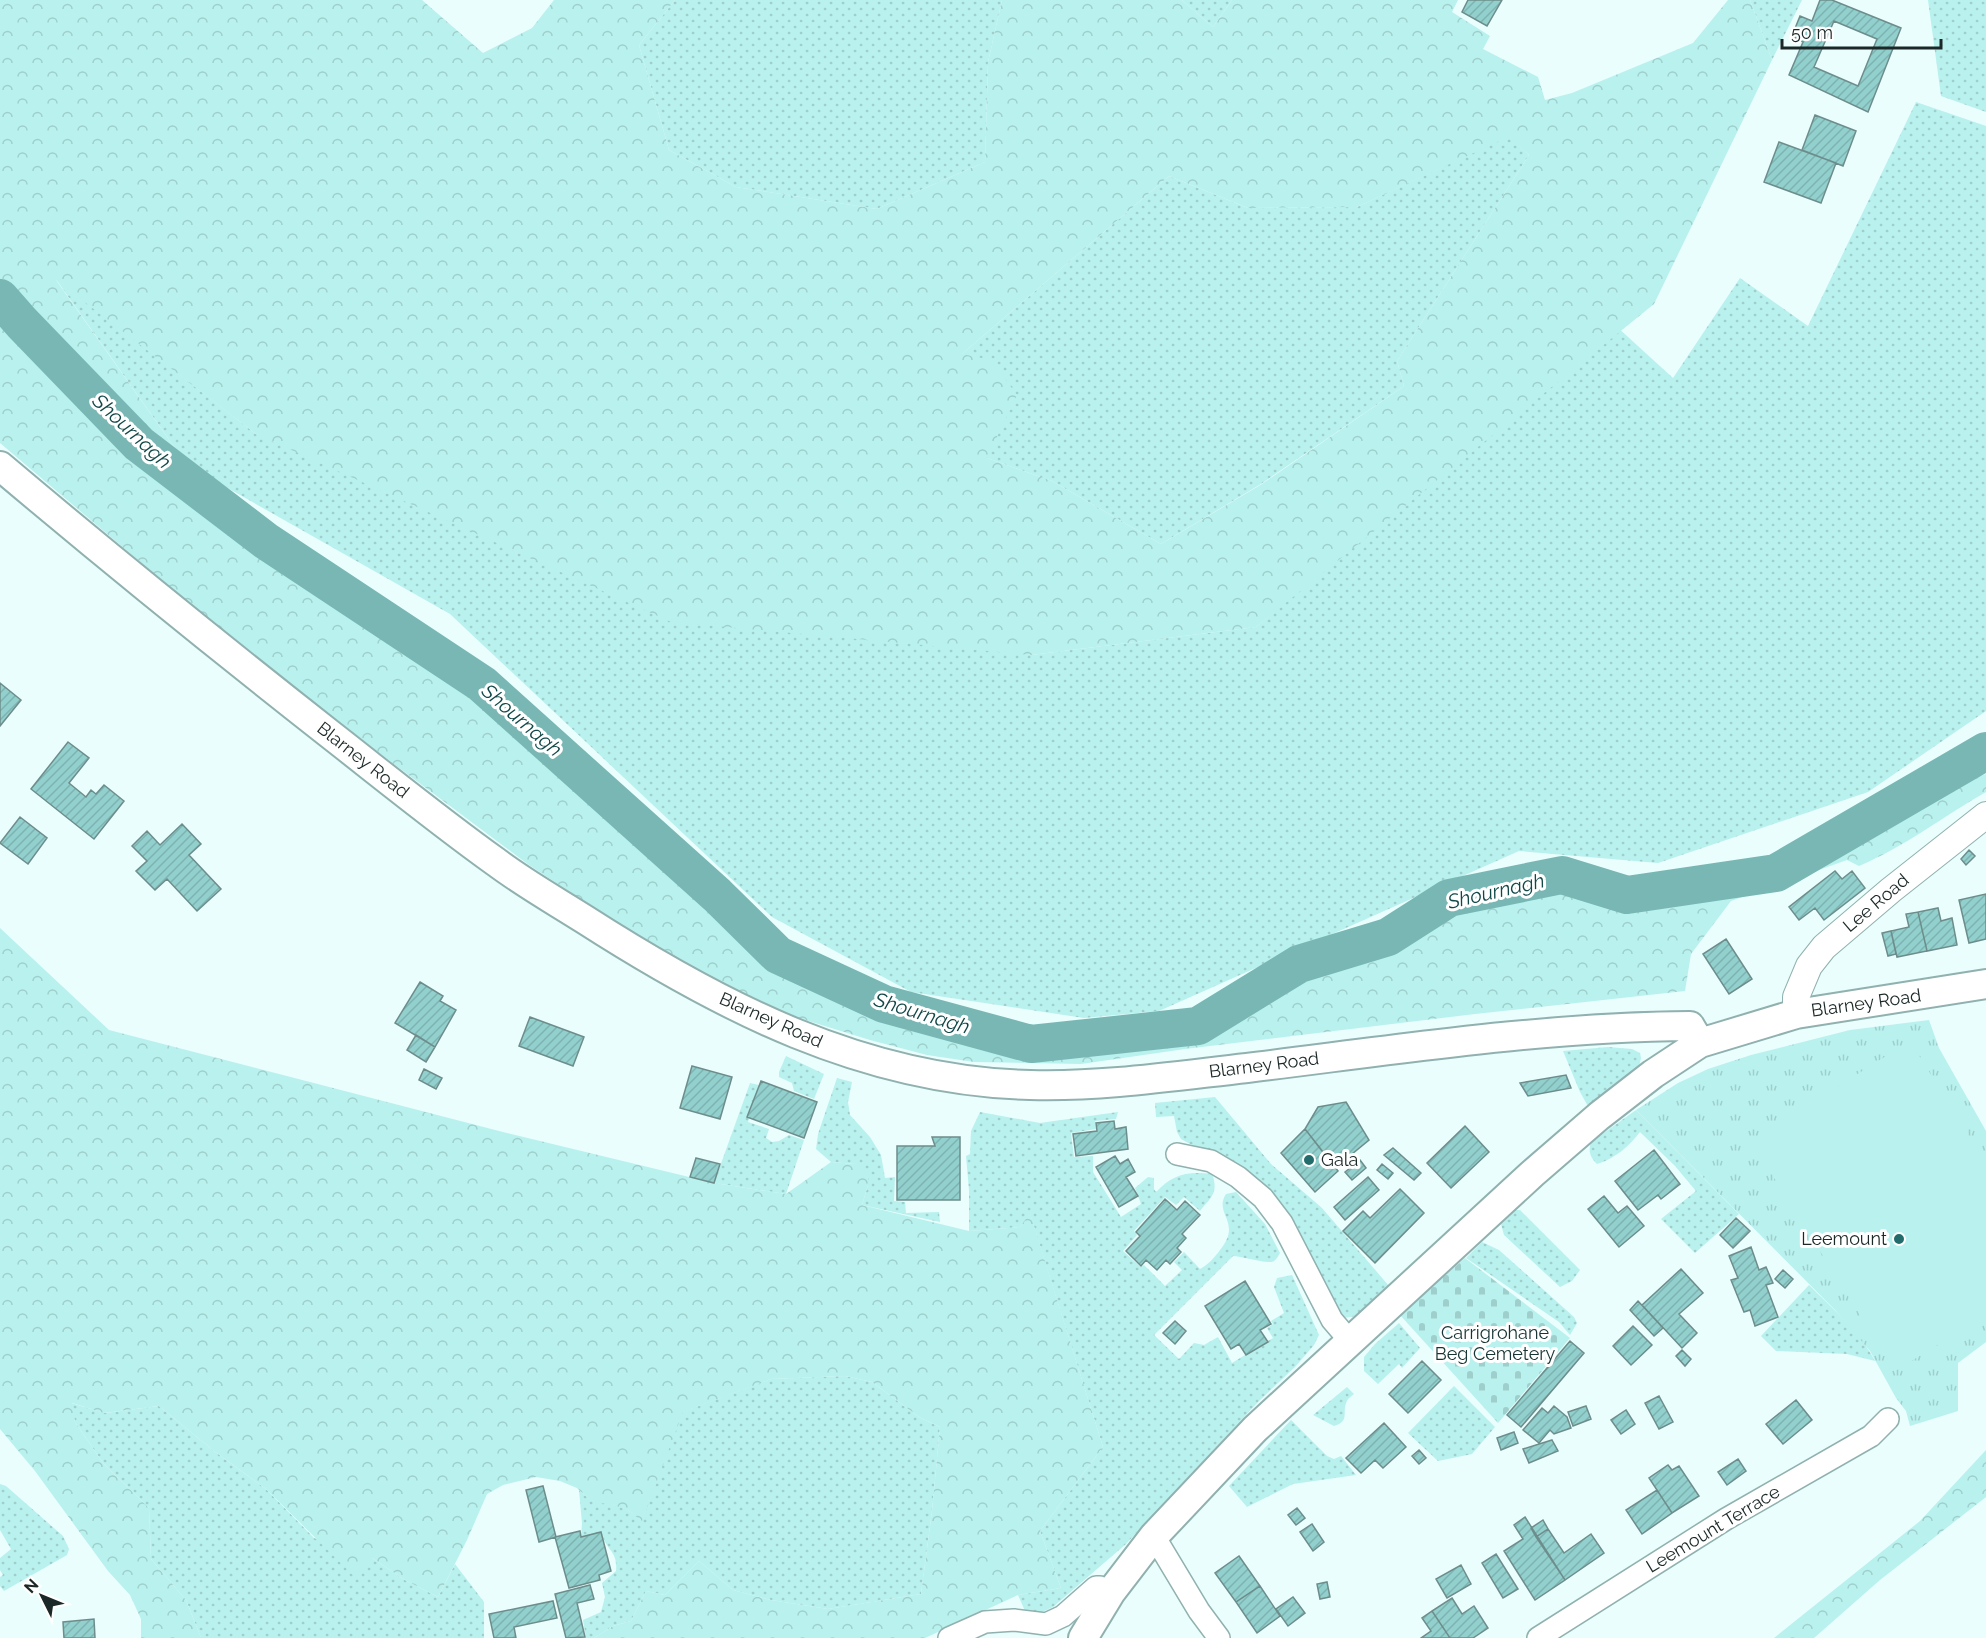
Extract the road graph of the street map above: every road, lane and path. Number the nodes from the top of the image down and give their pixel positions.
1 (0, 466) edge
2 (1986, 815) edge
3 (1986, 984) edge
4 (1796, 1014) junction
5 (1700, 1043) junction
6 (1177, 1154) dead end
7 (1350, 1341) junction
8 (1888, 1419) dead end
9 (1154, 1536) junction
10 (1111, 1592) junction
11 (950, 1638) edge
12 (1083, 1638) edge
13 (1219, 1638) edge
14 (1538, 1638) edge

1 - 5 main road, Blarney Road
2 - 4 street, Lee Road
3 - 4 main road, Blarney Road
4 - 5 main road, Blarney Road
5 - 7 main road, Blarney Road
6 - 7 street
7 - 9 main road, Blarney Road
8 - 14 street, Leemount Terrace
9 - 10 main road, Blarney Road
9 - 13 street
10 - 11 street
10 - 12 main road, Blarney Road

